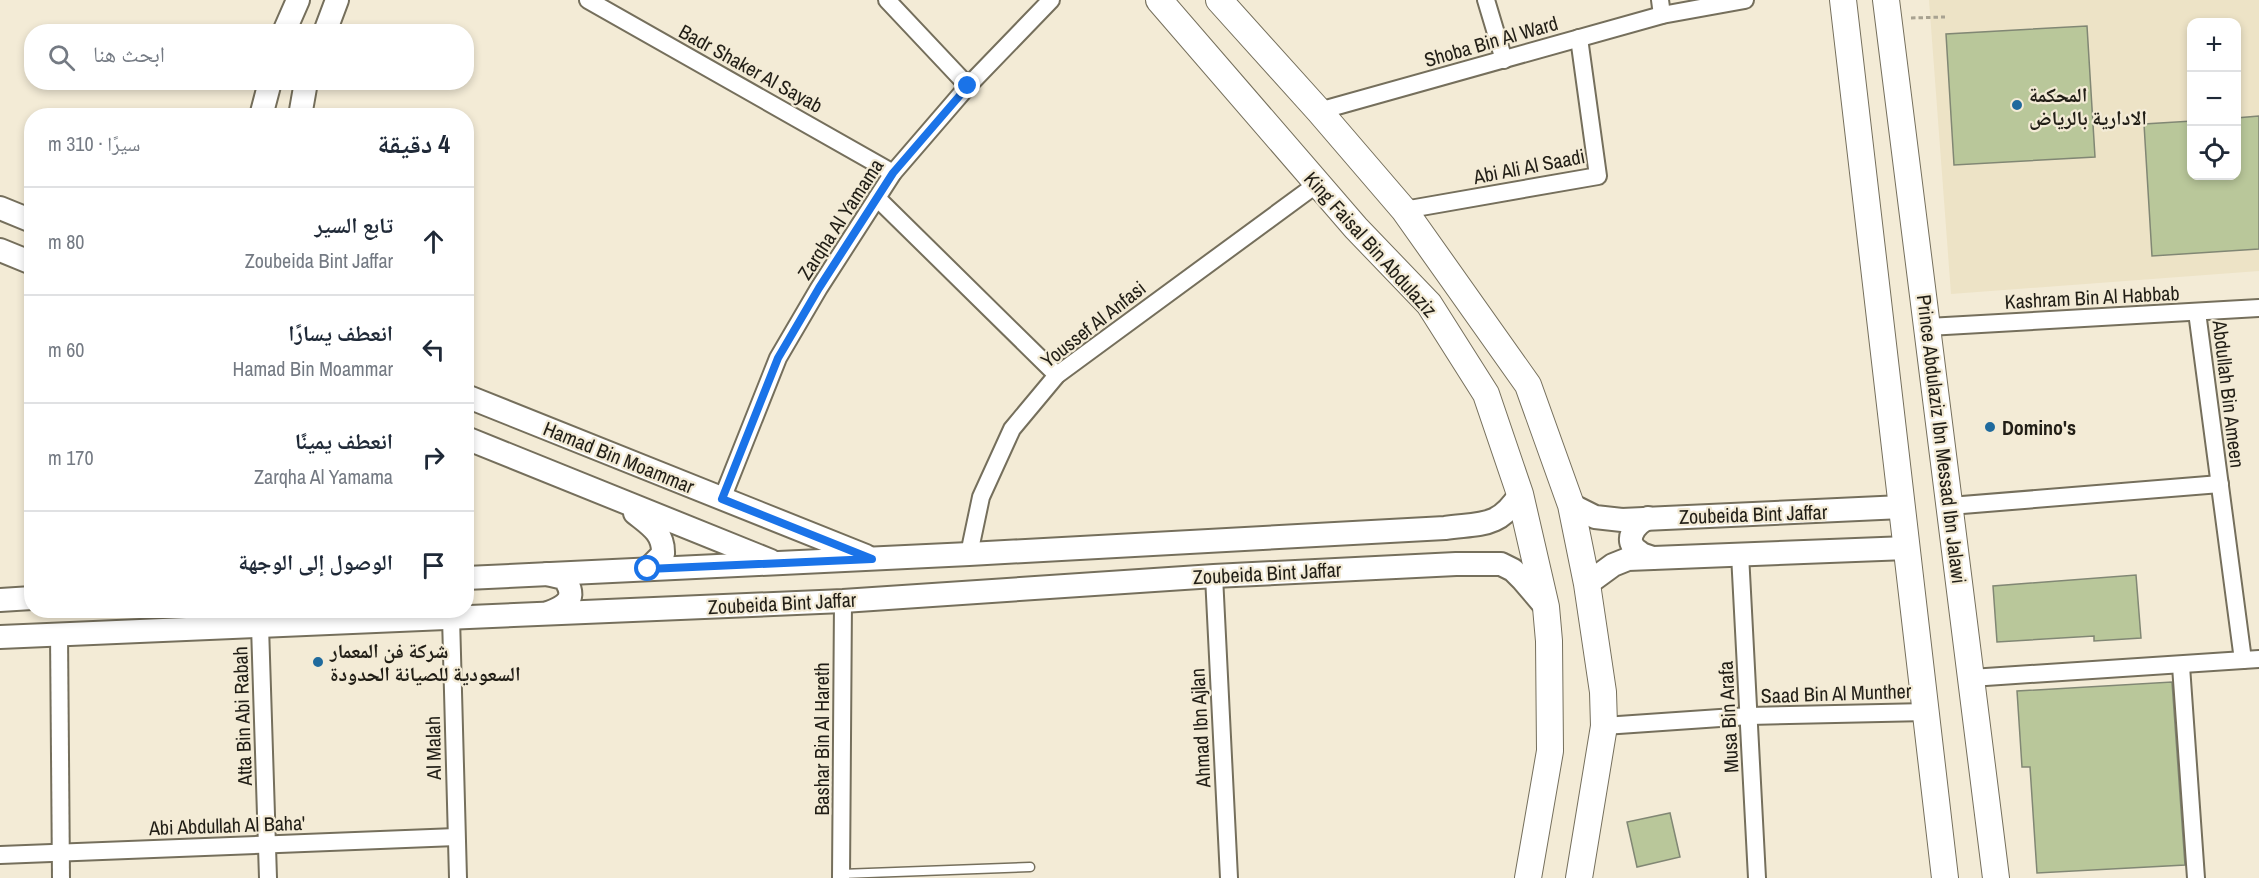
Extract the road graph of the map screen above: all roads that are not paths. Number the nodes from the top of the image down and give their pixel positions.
1 (298, 0) edge
2 (337, 0) edge
3 (588, 0) edge
4 (887, 0) edge
5 (1052, 0) edge
6 (1159, 0) edge
7 (1219, 0) edge
8 (1486, 0) edge
9 (1745, 0) edge
10 (1843, 0) edge
11 (1661, 8) edge
12 (1887, 10) edge
13 (288, 24) edge
14 (328, 24) edge
15 (1579, 38) junction
16 (1504, 60) junction
17 (968, 86) junction
18 (268, 90) edge
19 (305, 90) edge
20 (263, 108) edge
21 (301, 108) edge
22 (1319, 111) junction
23 (893, 173) junction
24 (1317, 184) junction
25 (877, 198) junction
26 (0, 208) edge
27 (1404, 210) junction
28 (24, 218) edge
29 (0, 250) edge
30 (24, 260) edge
31 (2259, 308) edge
32 (2197, 312) junction
33 (1928, 327) junction
34 (1057, 375) junction
35 (474, 399) edge
36 (474, 441) edge
37 (2220, 484) junction
38 (1520, 494) junction
39 (611, 497) junction
40 (722, 499) junction
41 (1571, 505) junction
42 (1950, 506) junction
43 (1902, 507) junction
44 (1648, 518) junction
45 (1445, 528) junction
46 (1907, 548) junction
47 (969, 554) junction
48 (1740, 554) junction
49 (1652, 558) junction
50 (872, 559) junction
51 (777, 563) junction
52 (1456, 564) junction
53 (642, 570) junction
54 (544, 574) junction
55 (1214, 576) junction
56 (474, 578) edge
57 (1587, 584) junction
58 (24, 598) edge
59 (0, 600) edge
60 (843, 601) junction
61 (1546, 607) junction
62 (643, 609) junction
63 (548, 613) junction
64 (474, 616) edge
65 (431, 618) edge
66 (452, 618) edge
67 (260, 626) junction
68 (59, 634) junction
69 (0, 637) edge
70 (2251, 659) edge
71 (2181, 666) junction
72 (1971, 678) junction
73 (1927, 712) junction
74 (1749, 716) junction
75 (1604, 726) junction
76 (456, 837) junction
77 (266, 845) junction
78 (61, 853) junction
79 (0, 855) edge
80 (1030, 867) dead end
81 (841, 876) edge
82 (61, 878) edge
83 (268, 878) edge
84 (458, 878) edge
85 (1229, 878) edge
86 (1528, 878) edge
87 (1579, 878) edge
88 (1756, 878) edge
89 (1945, 878) edge
90 (1996, 878) edge
91 (2196, 878) edge

1 - 13 street
2 - 14 street
3 - 23 street, Badr Shaker Al Sayab
4 - 17 street
5 - 17 street, Zarqha Al Yamama
6 - 24 main road, King Faisal Bin Abdulaziz
7 - 22 main road, King Faisal Bin Abdulaziz
8 - 16 street
9 - 11 street, Shoba Bin Al Ward
10 - 43 main road
11 - 15 street, Shoba Bin Al Ward
12 - 33 main road, Prince Abdulaziz Ibn Messad Ibn Jalawi
15 - 16 street, Shoba Bin Al Ward
15 - 27 street, Abi Ali Al Saadi
16 - 22 street, Shoba Bin Al Ward
17 - 23 street, Zarqha Al Yamama
18 - 20 street
19 - 21 street
22 - 27 main road, King Faisal Bin Abdulaziz
23 - 25 street, Zarqha Al Yamama
24 - 34 street, Youssef Al Anfasi
24 - 38 main road, King Faisal Bin Abdulaziz
25 - 34 street
25 - 40 street, Zarqha Al Yamama
26 - 28 street
27 - 41 main road, King Faisal Bin Abdulaziz
29 - 30 street
31 - 32 street, Kashram Bin Al Habbab
32 - 33 street, Kashram Bin Al Habbab
32 - 37 street, Abdullah Bin Ameen
33 - 42 main road, Prince Abdulaziz Ibn Messad Ibn Jalawi
34 - 47 street, Youssef Al Anfasi
35 - 40 street, Hamad Bin Moammar
36 - 39 street, Hamad Bin Moammar
37 - 42 street
37 - 70 street, Abdullah Bin Ameen
38 - 45 street, Zoubeida Bint Jaffar
38 - 61 main road, King Faisal Bin Abdulaziz
39 - 51 street, Hamad Bin Moammar
39 - 53 street
40 - 50 street, Hamad Bin Moammar
41 - 44 street, Zoubeida Bint Jaffar
41 - 57 main road, King Faisal Bin Abdulaziz
42 - 72 main road, Prince Abdulaziz Ibn Messad Ibn Jalawi
43 - 44 street, Zoubeida Bint Jaffar
43 - 46 main road
44 - 49 street
45 - 47 street, Zoubeida Bint Jaffar
45 - 52 street
46 - 48 street, Zoubeida Bint Jaffar
46 - 73 main road
47 - 50 street, Zoubeida Bint Jaffar
48 - 49 street, Zoubeida Bint Jaffar
48 - 74 street, Musa Bin Arafa
49 - 57 street, Zoubeida Bint Jaffar
50 - 51 street, Zoubeida Bint Jaffar
51 - 53 street, Zoubeida Bint Jaffar
52 - 55 street, Zoubeida Bint Jaffar
52 - 61 street, Zoubeida Bint Jaffar
53 - 54 street, Zoubeida Bint Jaffar
53 - 62 street
54 - 56 street, Zoubeida Bint Jaffar
54 - 63 street
55 - 60 street, Zoubeida Bint Jaffar
55 - 85 street, Ahmad Ibn Ajlan
57 - 75 main road, King Faisal Bin Abdulaziz
58 - 59 street
60 - 62 street, Zoubeida Bint Jaffar
60 - 81 street, Bashar Bin Al Hareth
61 - 86 main road, King Faisal Bin Abdulaziz
62 - 63 street, Zoubeida Bint Jaffar
63 - 64 street, Zoubeida Bint Jaffar
65 - 67 street, Zoubeida Bint Jaffar
66 - 76 street, Al Malah
67 - 68 street, Zoubeida Bint Jaffar
67 - 77 street, Atta Bin Abi Rabah
68 - 69 street, Zoubeida Bint Jaffar
68 - 78 street
70 - 71 street
71 - 72 street
71 - 91 street
72 - 90 main road, Prince Abdulaziz Ibn Messad Ibn Jalawi
73 - 74 street, Saad Bin Al Munther
73 - 89 main road
74 - 75 street, Saad Bin Al Munther
74 - 88 street, Musa Bin Arafa
75 - 87 main road, King Faisal Bin Abdulaziz
76 - 77 street, Abi Abdullah Al Baha'
76 - 84 street, Al Malah
77 - 78 street, Abi Abdullah Al Baha'
77 - 83 street, Atta Bin Abi Rabah
78 - 79 street, Abi Abdullah Al Baha'
78 - 82 street
80 - 81 lane

